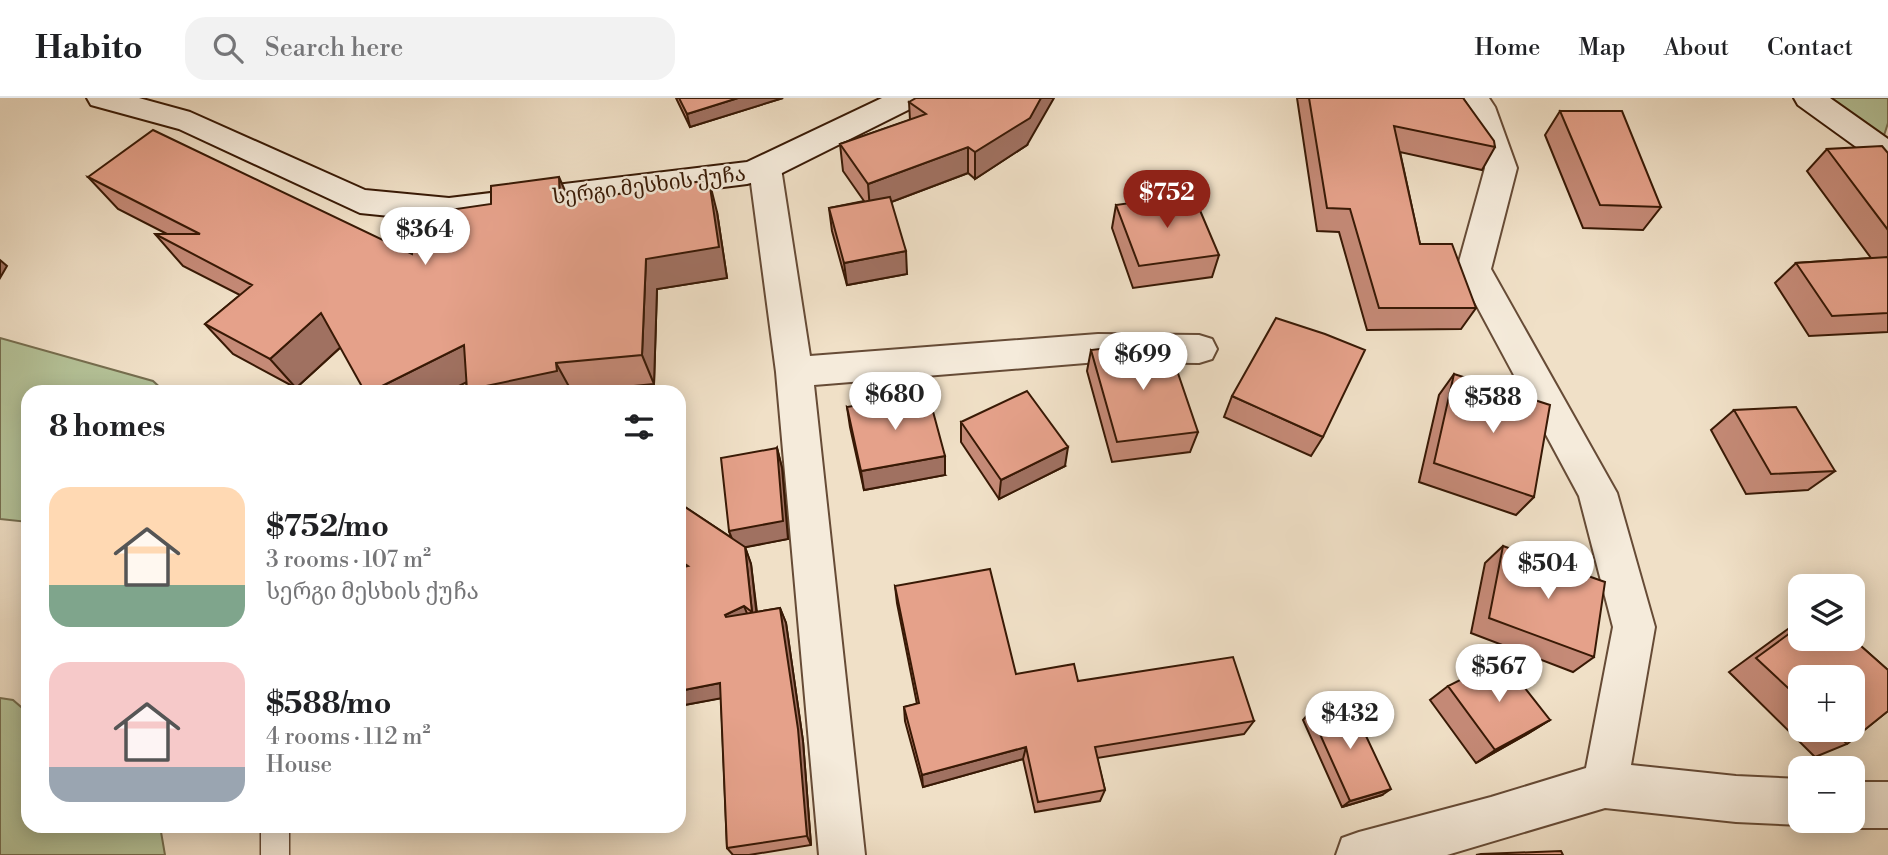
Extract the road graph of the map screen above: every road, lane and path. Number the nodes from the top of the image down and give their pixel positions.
1 (102, 98) edge
2 (907, 98) edge
3 (1471, 98) edge
4 (1810, 98) edge
5 (1888, 154) edge
6 (765, 168) junction
7 (1199, 349) dead end
8 (794, 372) junction
9 (1605, 785) junction
10 (1788, 801) edge
11 (1888, 804) edge
12 (1865, 805) edge
13 (275, 833) edge
14 (275, 855) edge
15 (842, 855) edge
16 (1359, 855) edge

1 - 6 street, სერგი მესხის ქუჩა
2 - 6 street, სერგი მესხის ქუჩა
3 - 9 street
4 - 5 street
6 - 8 street
7 - 8 street
8 - 15 street
9 - 10 street
9 - 16 street
11 - 12 street
13 - 14 lane

